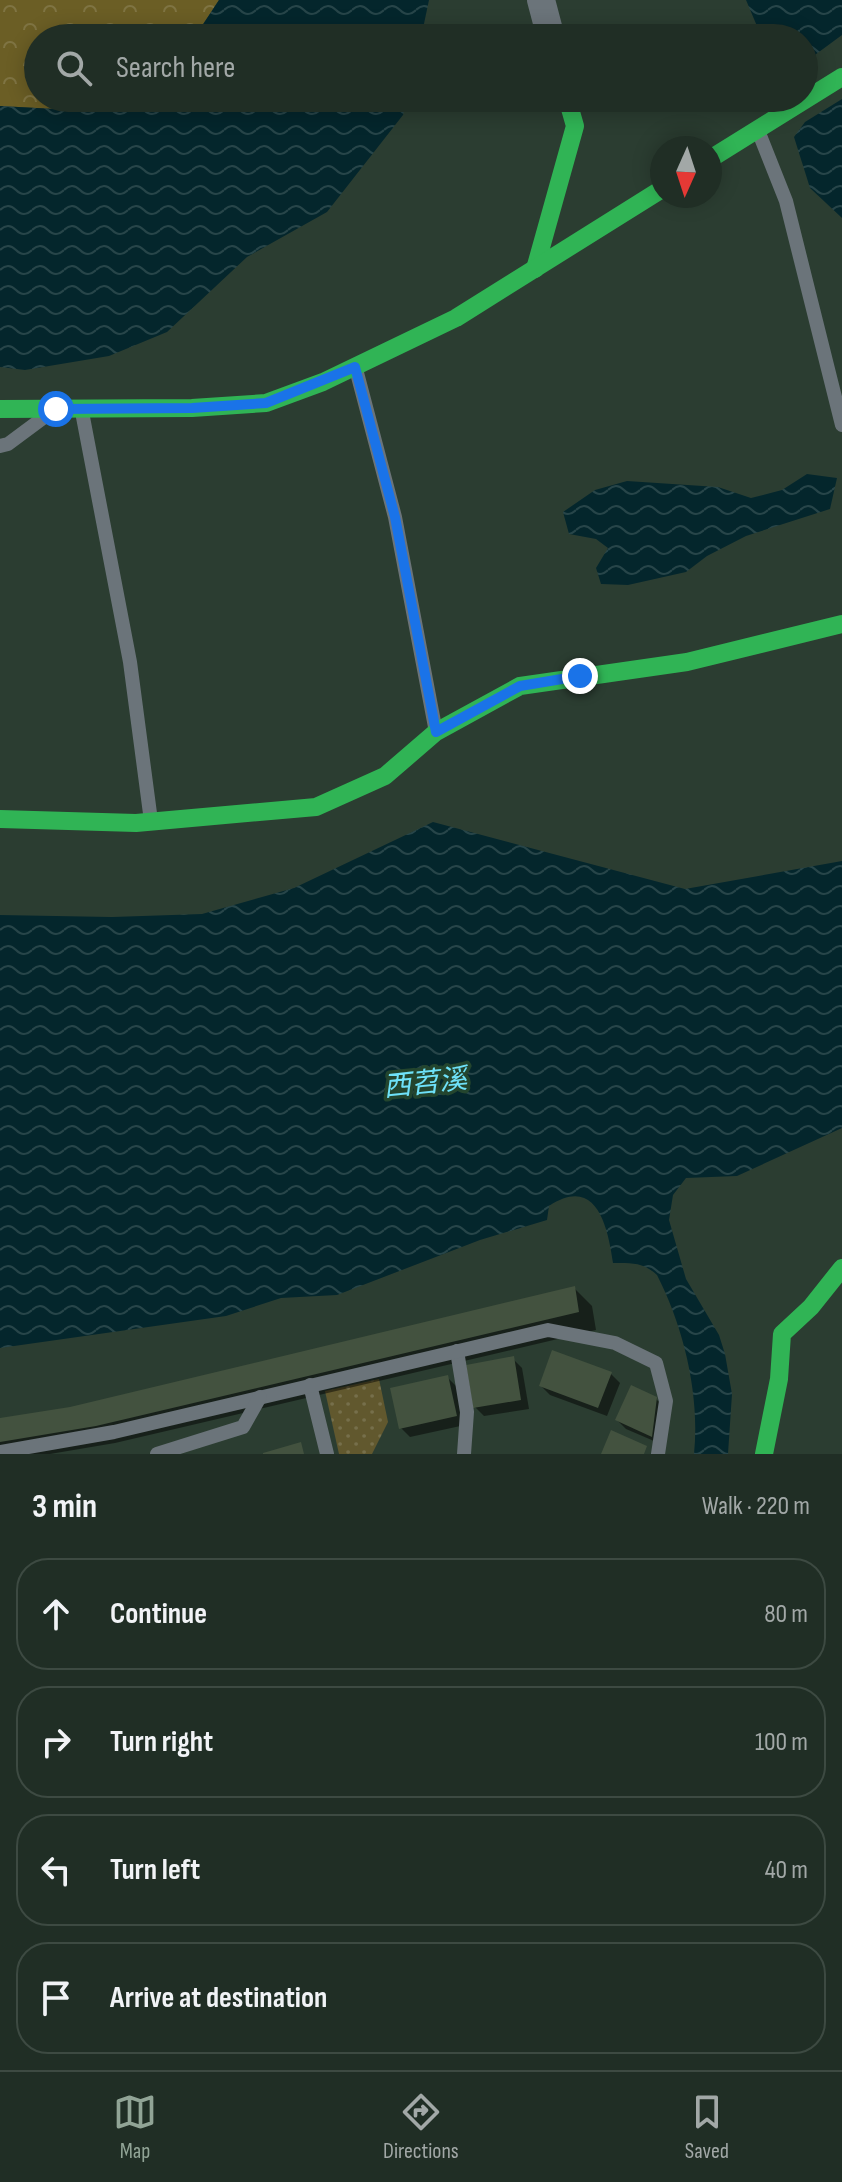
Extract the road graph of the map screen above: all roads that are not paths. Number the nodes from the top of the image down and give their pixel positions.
1 (541, 0) edge
2 (547, 24) edge
3 (842, 77) edge
4 (818, 92) edge
5 (571, 112) edge
6 (787, 112) edge
7 (758, 130) junction
8 (722, 152) edge
9 (650, 197) edge
10 (535, 269) junction
11 (355, 367) junction
12 (81, 408) junction
13 (0, 409) edge
14 (56, 409) junction
15 (842, 425) edge
16 (0, 446) edge
17 (842, 624) edge
18 (436, 732) junction
19 (0, 819) edge
20 (151, 822) junction
21 (842, 1268) edge
22 (457, 1351) junction
23 (310, 1385) junction
24 (260, 1397) junction
25 (0, 1452) edge
26 (157, 1454) edge
27 (327, 1454) edge
28 (464, 1454) edge
29 (658, 1454) edge
30 (764, 1454) edge

1 - 2 street
3 - 4 street
5 - 10 street
6 - 7 street
7 - 8 street
7 - 15 lane
9 - 10 street
10 - 11 street
11 - 12 street
11 - 18 lane
12 - 14 street
12 - 20 lane
13 - 14 street
14 - 16 lane
17 - 18 street
18 - 20 street
19 - 20 street
21 - 30 street
22 - 23 lane
22 - 28 lane
22 - 29 lane
23 - 24 lane
23 - 27 lane
24 - 25 lane
24 - 26 lane

